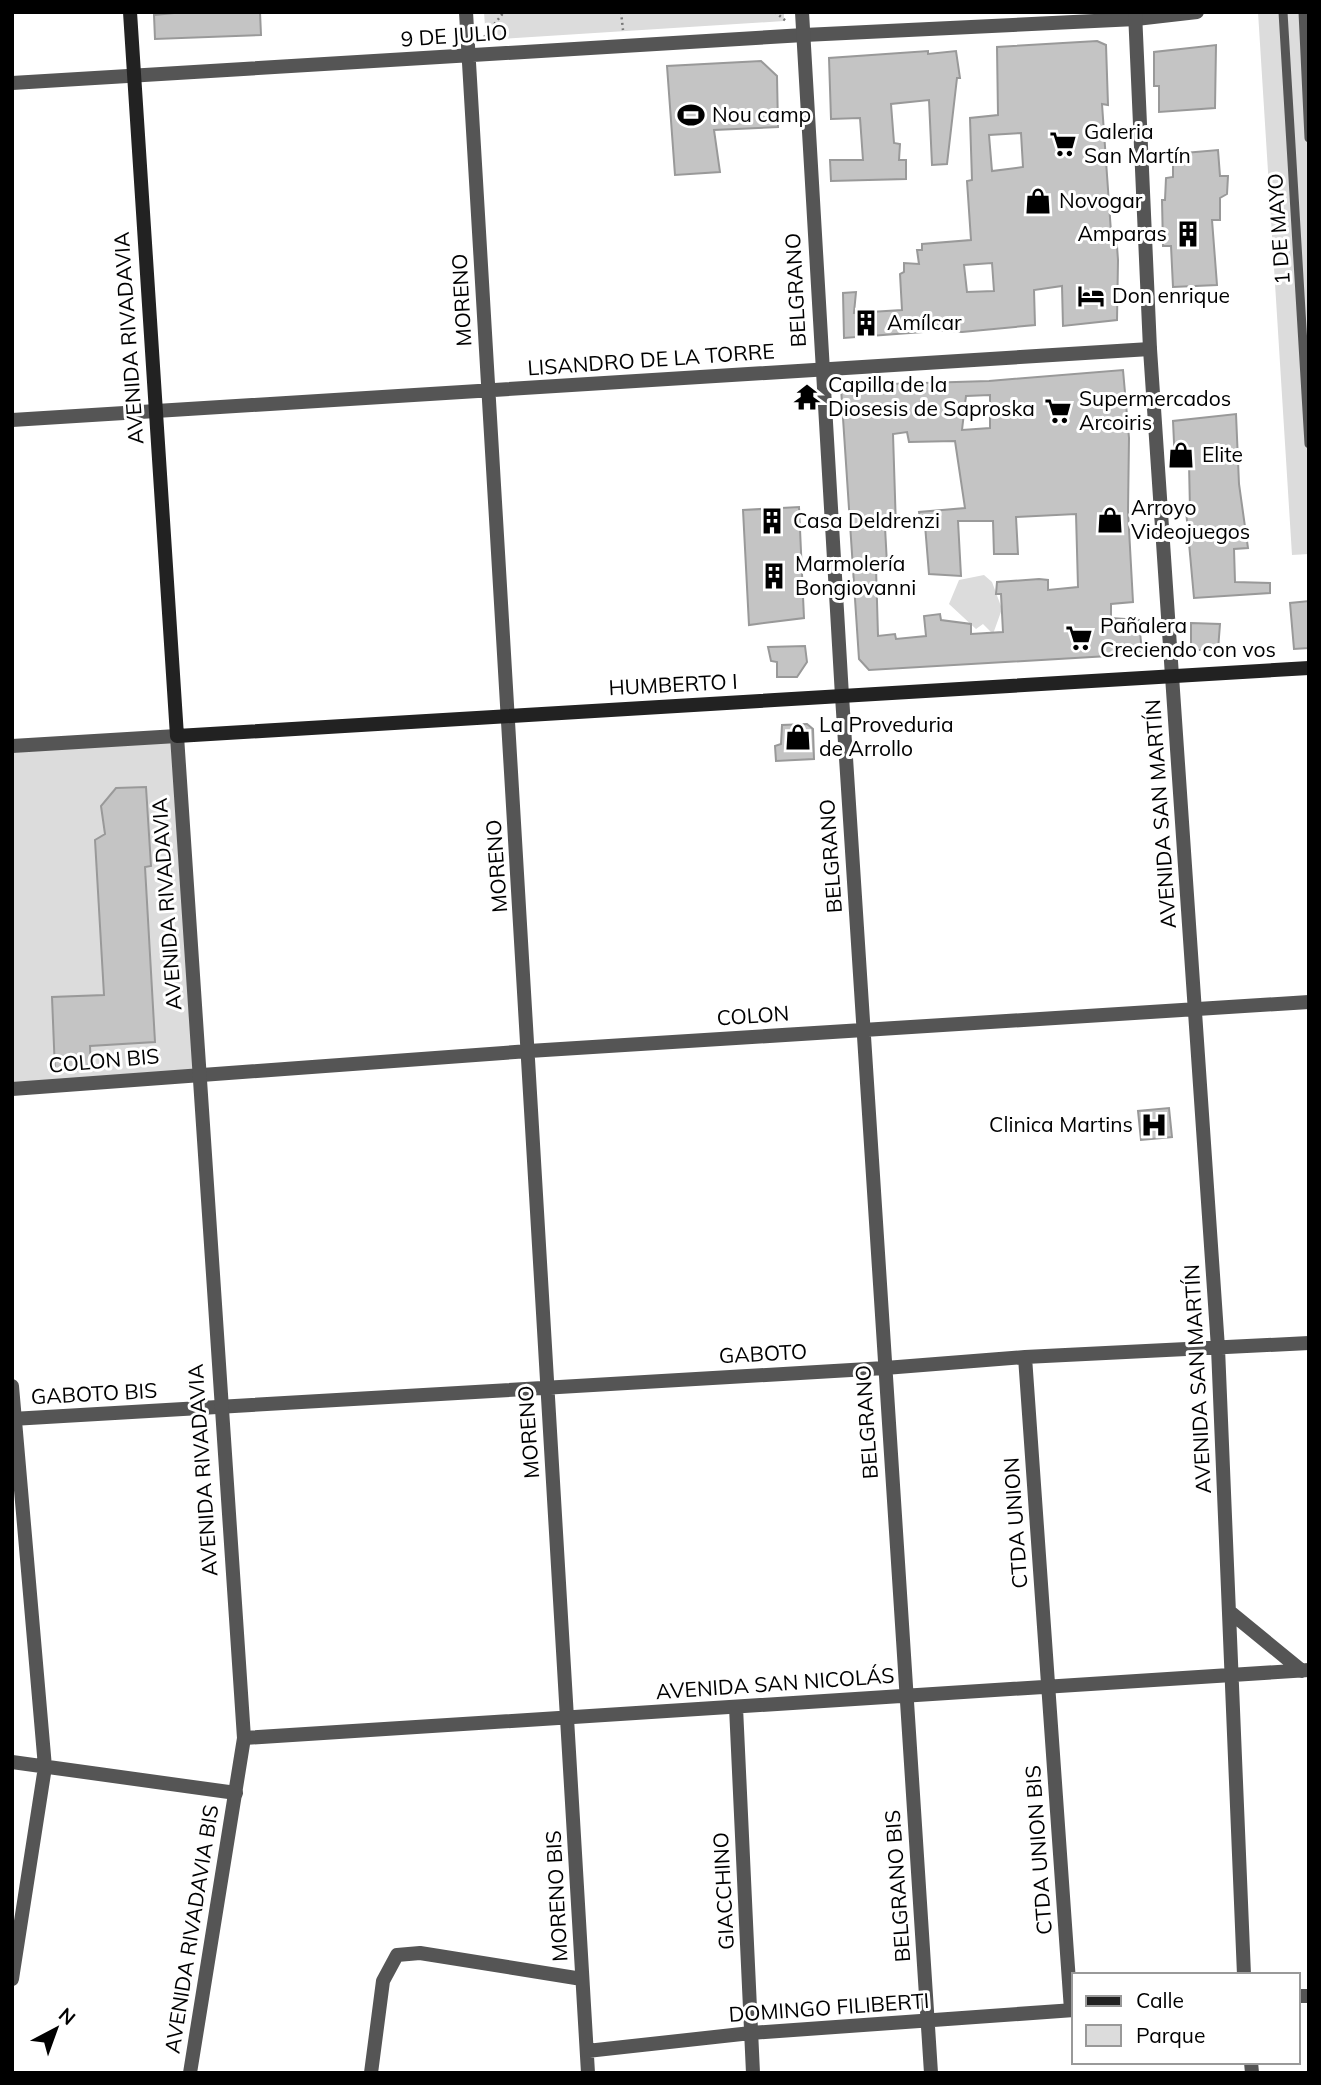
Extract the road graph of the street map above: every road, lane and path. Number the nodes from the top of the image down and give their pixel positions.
1 (130, 12) edge
2 (466, 12) edge
3 (504, 12) edge
4 (802, 12) edge
5 (1197, 12) edge
6 (1283, 12) edge
7 (1303, 12) edge
8 (1136, 16) edge
9 (804, 35) junction
10 (469, 56) junction
11 (132, 76) junction
12 (12, 83) edge
13 (1309, 138) edge
14 (1150, 349) junction
15 (822, 371) junction
16 (489, 391) junction
17 (155, 413) junction
18 (12, 420) edge
19 (1309, 444) edge
20 (1309, 668) edge
21 (1172, 676) junction
22 (842, 696) junction
23 (508, 716) junction
24 (177, 736) junction
25 (12, 746) edge
26 (1309, 1002) edge
27 (1196, 1009) junction
28 (864, 1030) junction
29 (529, 1051) junction
30 (200, 1074) junction
31 (12, 1089) edge
32 (1309, 1343) edge
33 (1218, 1348) junction
34 (1025, 1357) junction
35 (885, 1368) junction
36 (12, 1386) edge
37 (547, 1388) junction
38 (220, 1407) junction
39 (14, 1419) edge
40 (1230, 1612) junction
41 (1306, 1671) edge
42 (1233, 1676) junction
43 (1049, 1687) junction
44 (905, 1696) junction
45 (736, 1707) junction
46 (569, 1718) junction
47 (244, 1738) junction
48 (12, 1762) edge
49 (45, 1767) junction
50 (236, 1793) junction
51 (1244, 1973) edge
52 (12, 1979) edge
53 (583, 1979) junction
54 (1072, 1997) edge
55 (1072, 2010) edge
56 (929, 2022) junction
57 (751, 2033) junction
58 (587, 2051) junction
59 (190, 2073) edge
60 (370, 2073) edge
61 (588, 2073) edge
62 (753, 2073) edge
63 (931, 2073) edge

1 - 11 main road, AVENIDA RIVADAVIA
2 - 10 street, MORENO
3 - 10 path
4 - 9 street, BELGRANO
5 - 8 street, 9 DE JULIO
6 - 19 lane, 1 DE MAYO
7 - 13 lane
8 - 9 street, 9 DE JULIO
8 - 14 street, AVENIDA SAN MARTÍN
9 - 10 street, 9 DE JULIO
9 - 15 street, BELGRANO
10 - 11 street, 9 DE JULIO
10 - 16 street, MORENO
11 - 12 street, 9 DE JULIO
11 - 17 main road, AVENIDA RIVADAVIA
14 - 15 street, LISANDRO DE LA TORRE
14 - 21 street, AVENIDA SAN MARTÍN
15 - 16 street, LISANDRO DE LA TORRE
15 - 22 street, BELGRANO
16 - 17 street, LISANDRO DE LA TORRE
16 - 23 street, MORENO
17 - 18 street, LISANDRO DE LA TORRE
17 - 24 main road, AVENIDA RIVADAVIA
20 - 21 main road, HUMBERTO I
21 - 22 main road, HUMBERTO I
21 - 27 street, AVENIDA SAN MARTÍN
22 - 23 main road, HUMBERTO I
22 - 28 street, BELGRANO
23 - 24 main road, HUMBERTO I
23 - 29 street, MORENO
24 - 25 street
24 - 30 street, AVENIDA RIVADAVIA
26 - 27 street, COLON
27 - 28 street, COLON
27 - 33 street, AVENIDA SAN MARTÍN
28 - 29 street, COLON
28 - 35 street, BELGRANO
29 - 30 street, COLON
29 - 37 street, MORENO
30 - 31 street, COLON BIS
30 - 38 street, AVENIDA RIVADAVIA
32 - 33 street, GABOTO
33 - 34 street, GABOTO
33 - 40 street, AVENIDA SAN MARTÍN
34 - 35 street, GABOTO
34 - 43 street, CTDA UNION
35 - 37 street, GABOTO
35 - 44 street, BELGRANO
36 - 39 street
37 - 38 street, GABOTO
37 - 46 street, MORENO
38 - 39 street, GABOTO BIS
38 - 47 street, AVENIDA RIVADAVIA
39 - 49 street
40 - 41 street
40 - 42 street, AVENIDA SAN MARTÍN
41 - 42 street, AVENIDA SAN NICOLÁS
42 - 43 street, AVENIDA SAN NICOLÁS
42 - 51 street, AVENIDA SAN MARTÍN
43 - 44 street, AVENIDA SAN NICOLÁS
43 - 54 street, CTDA UNION BIS
44 - 45 street, AVENIDA SAN NICOLÁS
44 - 56 street, BELGRANO BIS
45 - 46 street, AVENIDA SAN NICOLÁS
45 - 57 street, GIACCHINO
46 - 47 street, AVENIDA SAN NICOLÁS
46 - 53 street, MORENO BIS
47 - 50 street, AVENIDA RIVADAVIA
48 - 49 street
49 - 50 street
49 - 52 street
50 - 59 street, AVENIDA RIVADAVIA BIS
53 - 58 street, MORENO BIS
53 - 60 street
55 - 56 street, DOMINGO FILIBERTI
56 - 57 street, DOMINGO FILIBERTI
56 - 63 street, BELGRANO BIS
57 - 58 street, DOMINGO FILIBERTI
57 - 62 street, GIACCHINO
58 - 61 street, MORENO BIS

